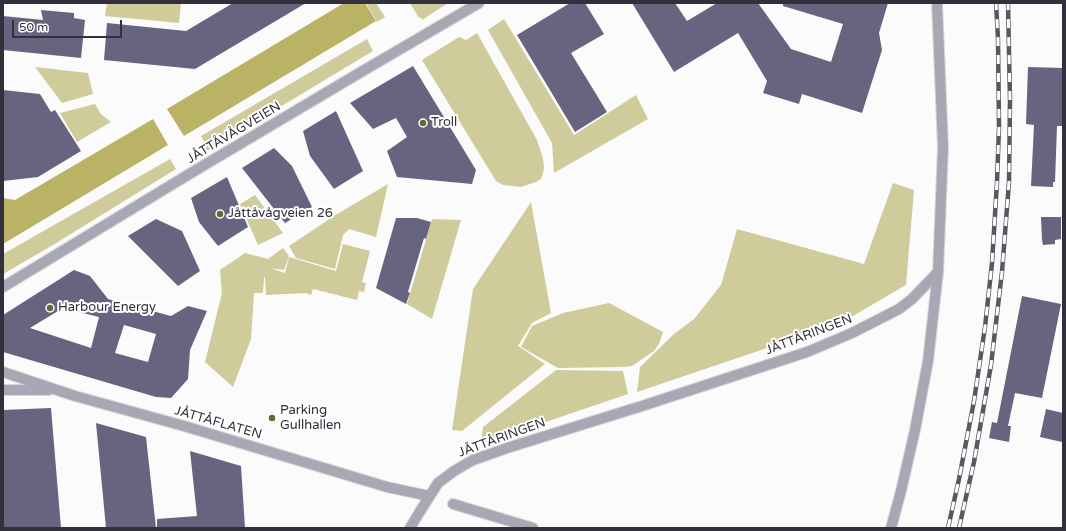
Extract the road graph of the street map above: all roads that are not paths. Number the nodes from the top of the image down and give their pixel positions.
1 (479, 3) edge
2 (937, 3) edge
3 (938, 272) junction
4 (3, 287) edge
5 (3, 372) edge
6 (3, 390) edge
7 (57, 390) junction
8 (429, 496) junction
9 (452, 504) dead end
10 (410, 528) edge
11 (533, 528) edge
12 (891, 528) edge

1 - 4 street, JÅTTÅVÅGVEIEN
2 - 3 street
3 - 8 street, JÅTTÅRINGEN
3 - 12 street
5 - 7 street, JÅTTÅFLATEN
6 - 7 street, JÅTTÅFLATEN
7 - 8 street, JÅTTÅFLATEN
8 - 10 street
9 - 11 street

